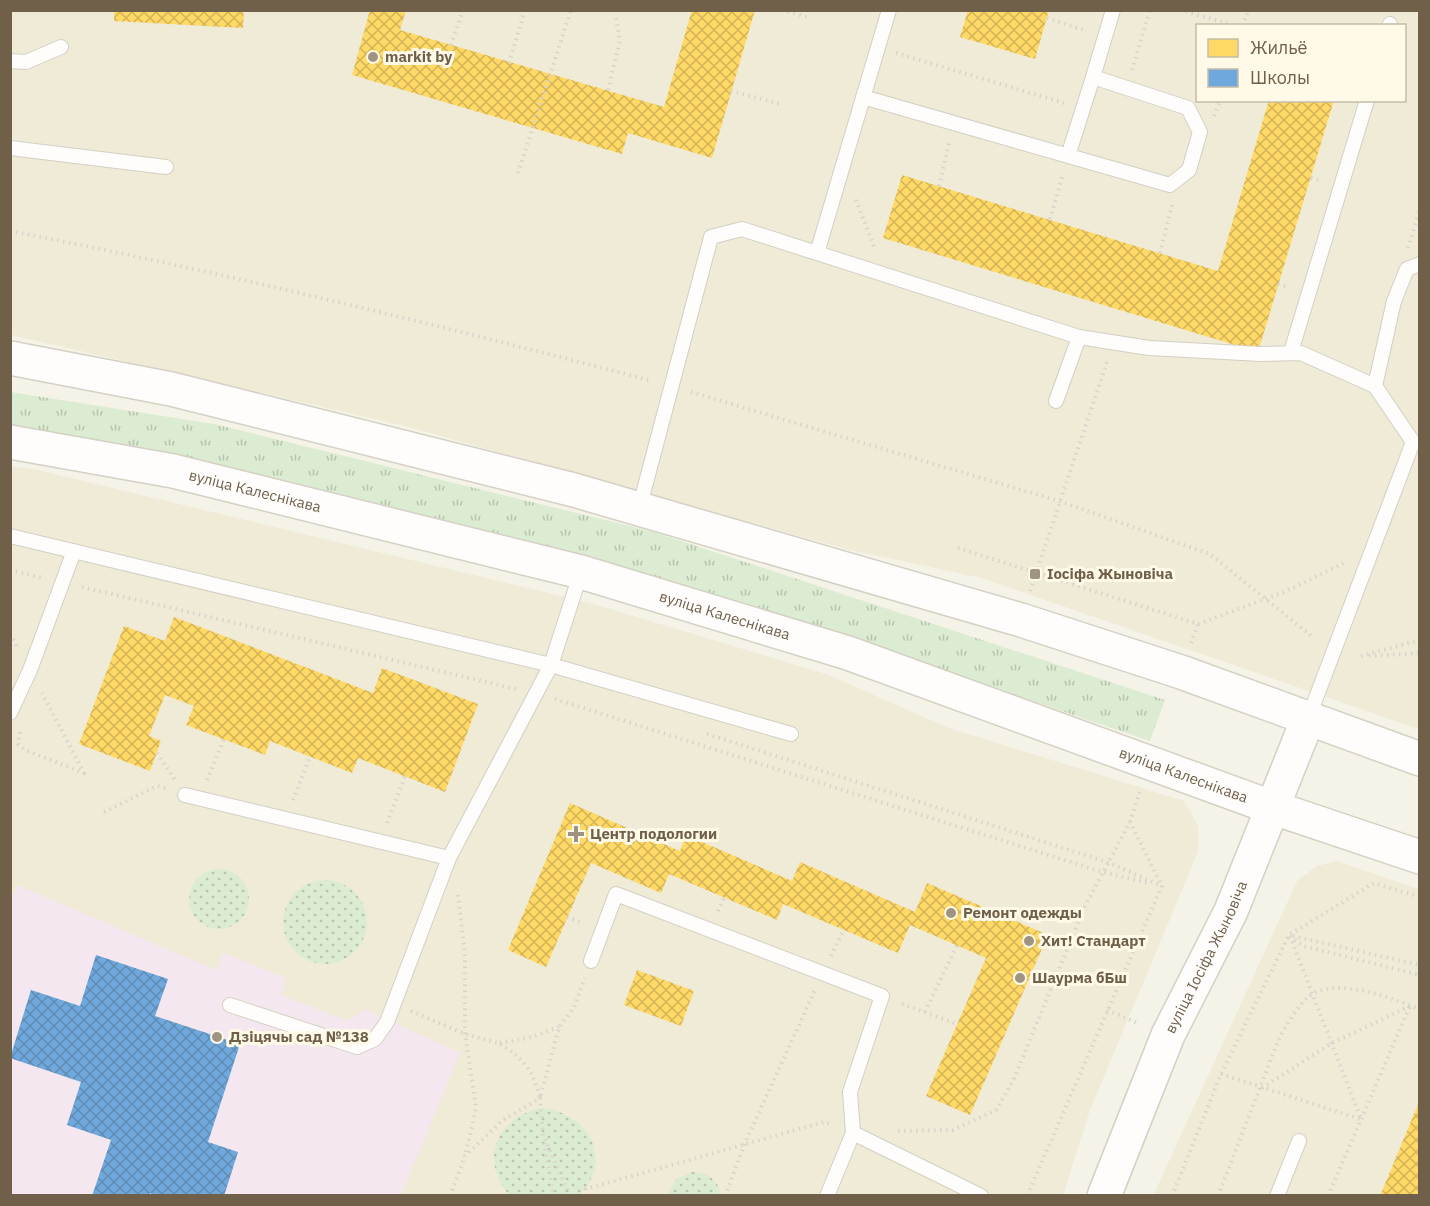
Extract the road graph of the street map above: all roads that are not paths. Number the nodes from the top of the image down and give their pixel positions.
1 (889, 10) edge
2 (1113, 10) edge
3 (62, 47) dead end
4 (10, 61) edge
5 (1093, 77) junction
6 (863, 97) junction
7 (1365, 102) edge
8 (10, 148) edge
9 (1068, 156) junction
10 (166, 167) dead end
11 (817, 253) junction
12 (1413, 267) edge
13 (1079, 337) junction
14 (1291, 352) junction
15 (10, 358) edge
16 (1375, 386) junction
17 (1056, 401) dead end
18 (10, 442) edge
19 (1416, 443) edge
20 (639, 509) junction
21 (10, 536) edge
22 (74, 551) junction
23 (581, 572) junction
24 (551, 665) junction
25 (10, 712) edge
26 (1308, 719) junction
27 (791, 734) dead end
28 (1419, 759) edge
29 (185, 795) road end
30 (1271, 807) junction
31 (1419, 857) edge
32 (449, 858) junction
33 (591, 961) road end
34 (230, 1005) dead end
35 (853, 1133) junction
36 (1299, 1141) dead end
37 (827, 1196) edge
38 (981, 1196) edge
39 (1104, 1196) edge
40 (1276, 1196) edge

1 - 6 lane
2 - 5 lane
3 - 4 lane
5 - 9 lane
5 - 9 lane
6 - 9 lane
6 - 11 lane
7 - 14 lane
8 - 10 lane
11 - 13 lane
11 - 20 lane
12 - 16 lane
13 - 14 lane
13 - 17 lane
14 - 16 lane
15 - 20 main road
16 - 19 lane
18 - 23 main road, вуліца Калеснікава
19 - 26 lane
20 - 26 main road
21 - 22 lane
22 - 24 lane
22 - 25 lane
23 - 24 lane
23 - 30 main road, вуліца Калеснікава
24 - 27 lane
24 - 32 lane
26 - 28 main road
26 - 30 main road, вуліца Іосіфа Жыновіча
29 - 32 lane
30 - 31 main road, вуліца Калеснікава
30 - 39 main road, вуліца Іосіфа Жыновіча
32 - 34 lane
33 - 35 lane
35 - 37 lane
35 - 38 lane
36 - 40 lane

